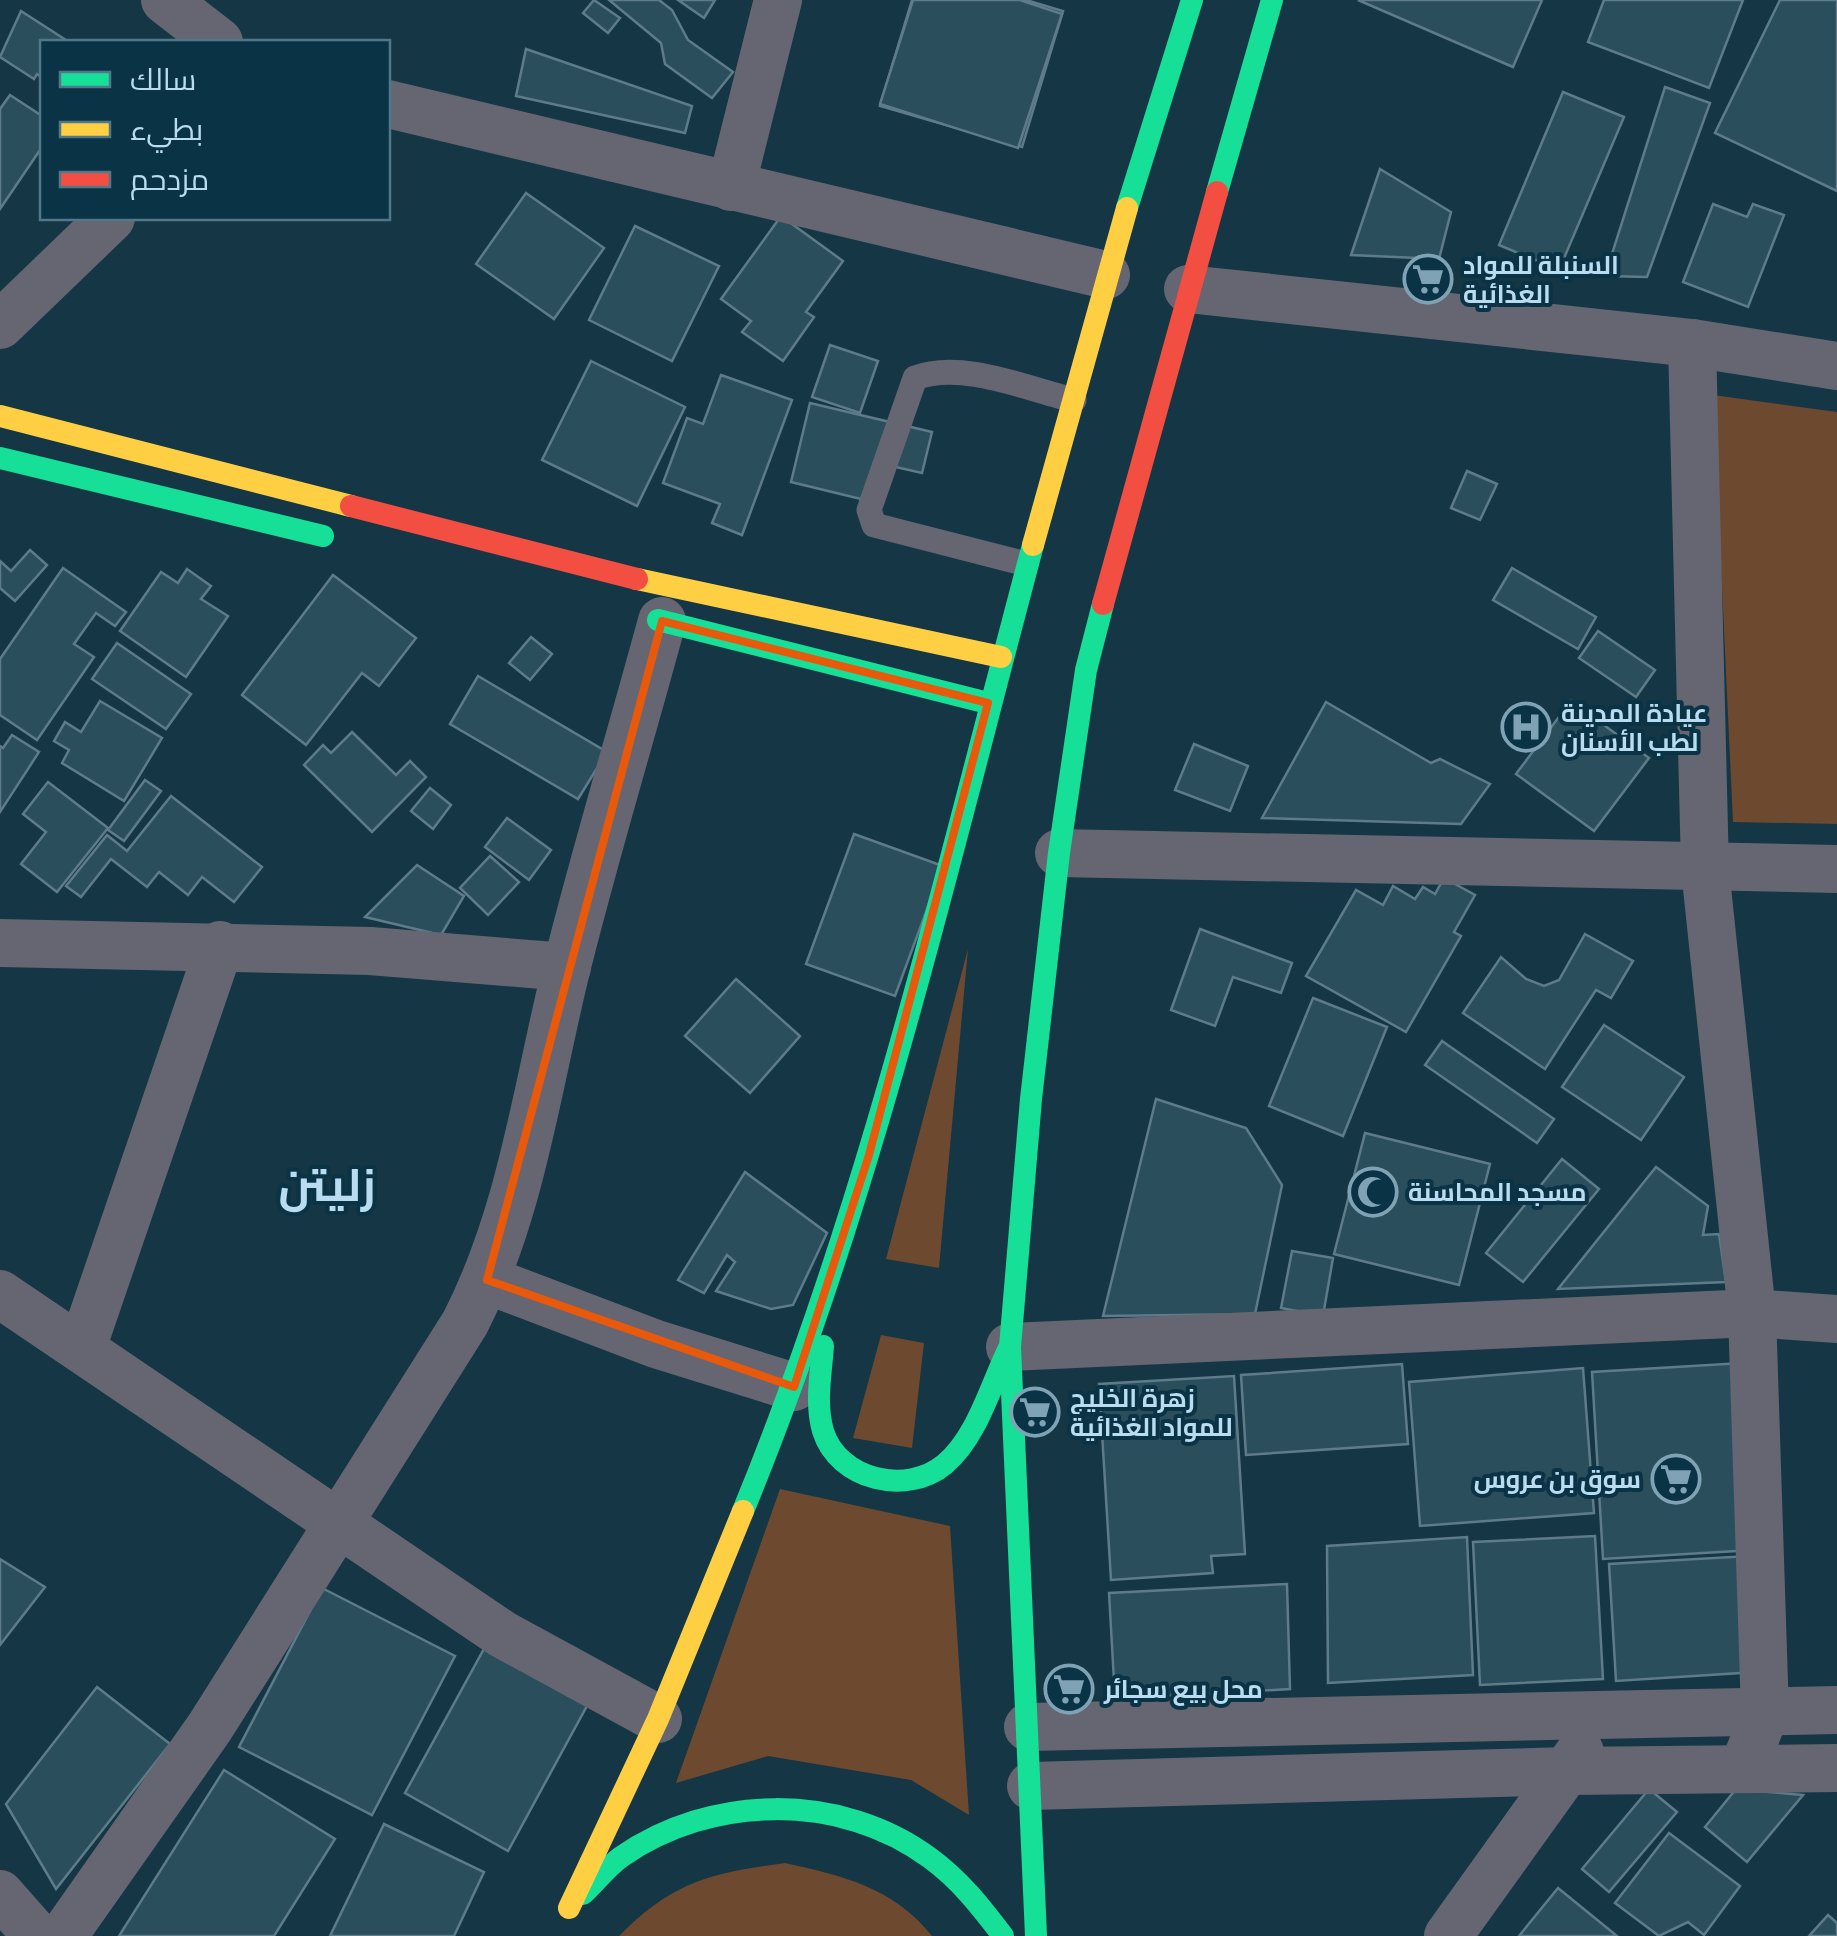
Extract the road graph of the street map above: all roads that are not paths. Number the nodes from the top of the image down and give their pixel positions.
1 (166, 0) edge
2 (778, 0) edge
3 (1192, 0) edge
4 (1272, 0) edge
5 (216, 40) edge
6 (390, 104) edge
7 (731, 187) junction
8 (109, 220) edge
9 (1106, 274) junction
10 (1188, 289) junction
11 (0, 325) edge
12 (1692, 343) junction
13 (1837, 366) edge
14 (1074, 400) junction
15 (0, 416) edge
16 (0, 458) edge
17 (348, 542) dead end
18 (1026, 564) junction
19 (652, 619) joint
20 (1001, 657) junction
21 (988, 703) junction
22 (1059, 853) junction
23 (1705, 869) junction
24 (1837, 869) edge
25 (0, 943) edge
26 (220, 946) junction
27 (567, 967) junction
28 (487, 1280) junction
29 (827, 1284) junction
30 (0, 1294) edge
31 (1752, 1313) junction
32 (1837, 1320) edge
33 (1010, 1346) junction
34 (82, 1348) junction
35 (794, 1387) junction
36 (337, 1523) junction
37 (1837, 1710) edge
38 (1765, 1713) junction
39 (1604, 1715) junction
40 (658, 1719) junction
41 (1028, 1727) junction
42 (1743, 1768) junction
43 (1837, 1768) edge
44 (1568, 1770) junction
45 (1030, 1786) junction
46 (0, 1894) edge
47 (36, 1936) edge
48 (63, 1936) edge
49 (1004, 1936) edge
50 (1036, 1936) edge
51 (1448, 1936) edge

1 - 5 street
2 - 7 street
3 - 9 main road
4 - 10 main road
6 - 7 street
7 - 9 street
8 - 11 street
9 - 14 main road
10 - 12 street
10 - 22 main road
12 - 13 street
12 - 23 street
14 - 18 main road
14 - 18 lane
15 - 20 main road
16 - 17 main road
18 - 20 main road
19 - 21 main road
19 - 27 street
20 - 21 main road
21 - 29 main road
22 - 23 street
22 - 33 main road
23 - 24 street
23 - 31 street
25 - 26 street
26 - 27 street
26 - 34 street
27 - 28 street
28 - 35 street
28 - 36 street
29 - 33 main road
29 - 35 main road
30 - 34 street
31 - 32 street
31 - 33 street
31 - 38 street
33 - 41 main road
34 - 36 street
35 - 40 main road
36 - 40 street
36 - 48 street
37 - 38 street
38 - 39 street
38 - 42 street
39 - 41 street
39 - 44 street
40 - 49 main road
41 - 45 main road
42 - 43 street
42 - 44 street
44 - 45 street
44 - 51 street
45 - 50 main road
46 - 47 street

